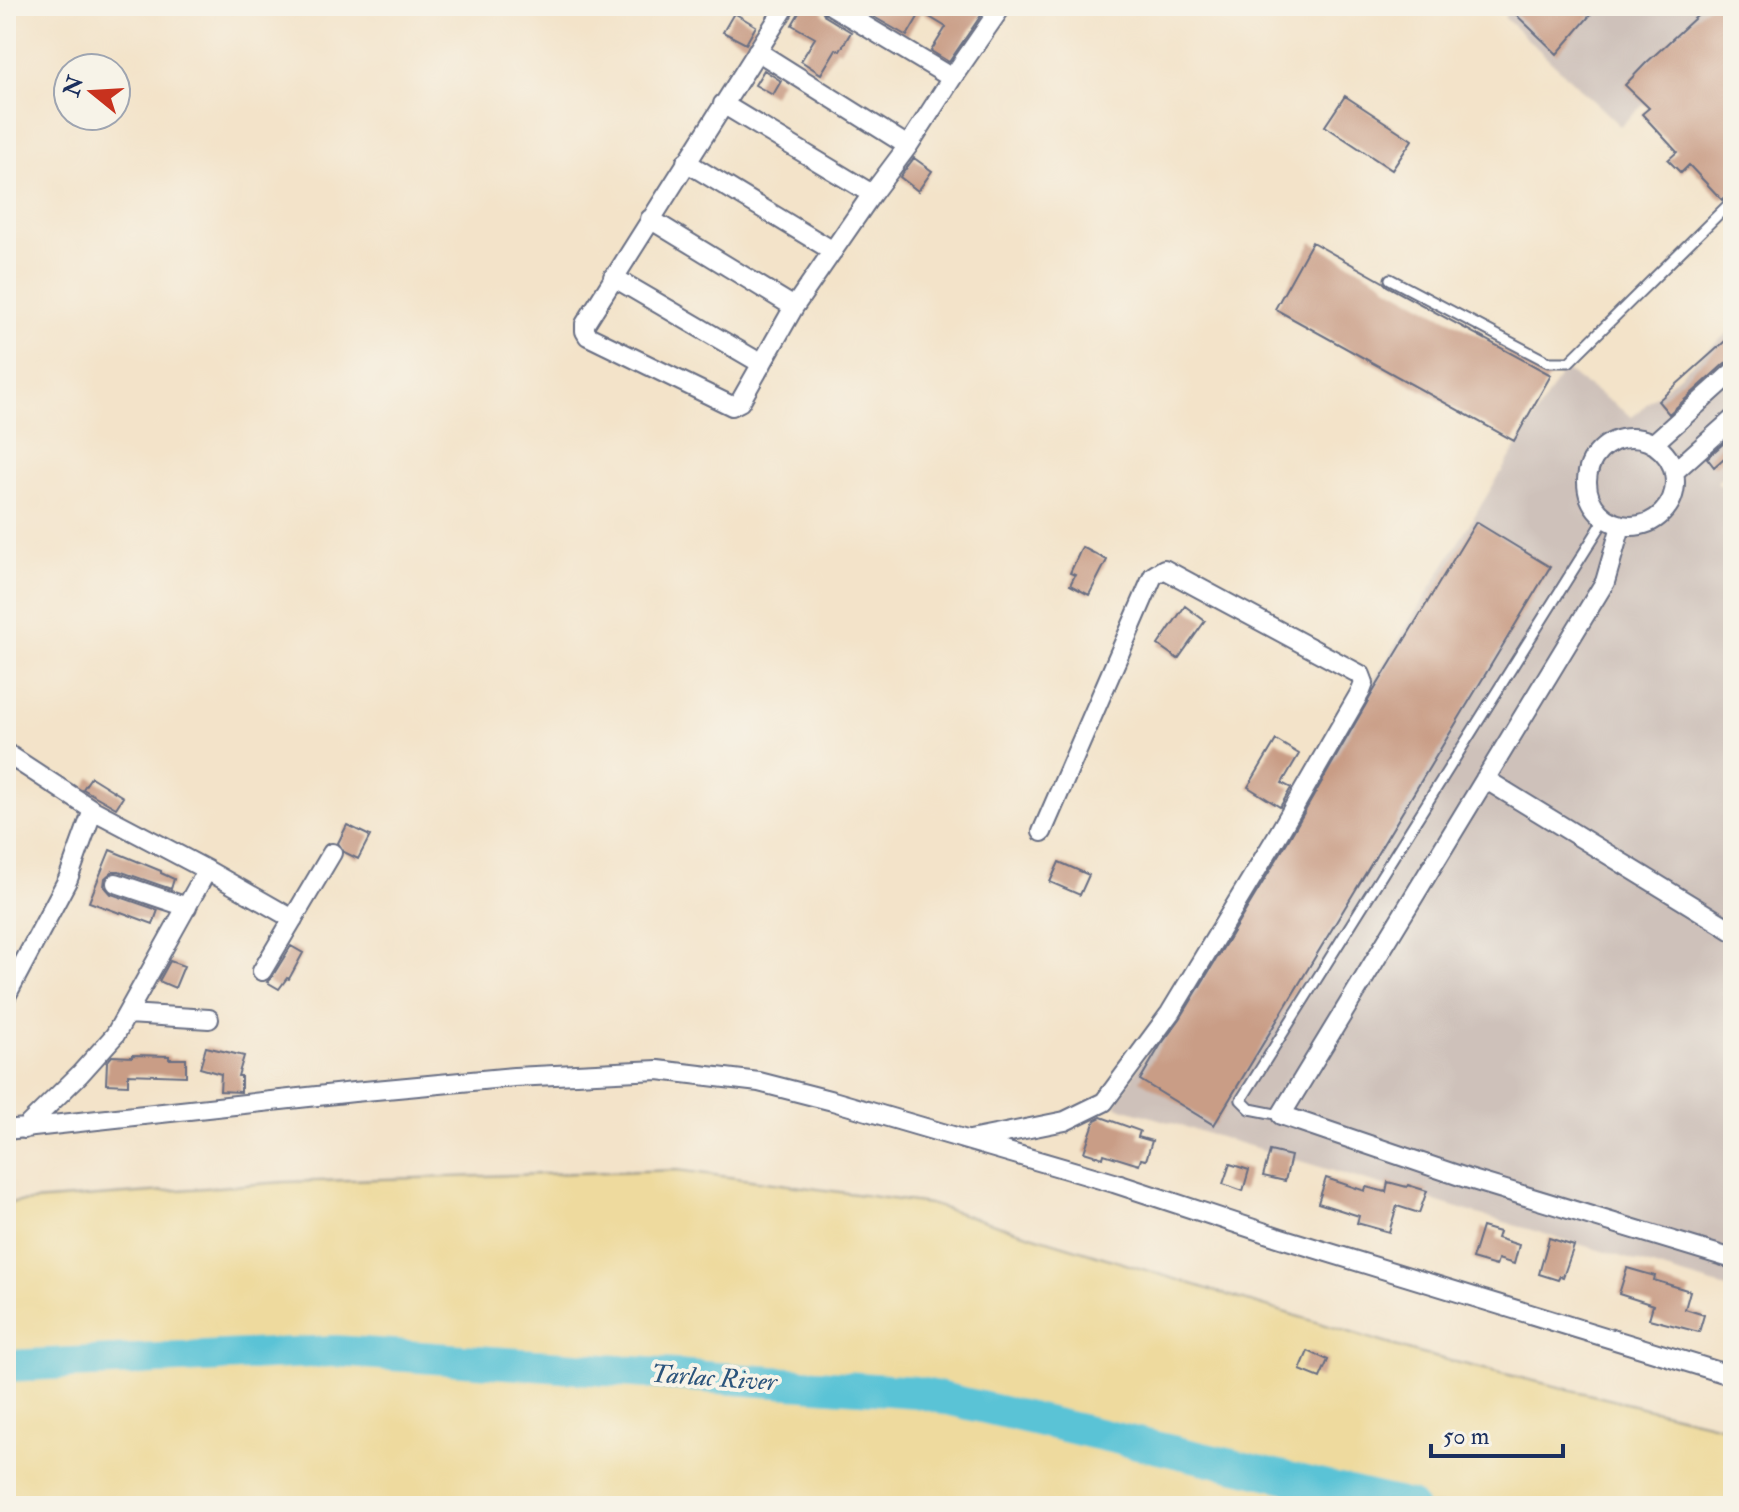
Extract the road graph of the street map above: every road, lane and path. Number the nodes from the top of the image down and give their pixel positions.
1 (786, 6) edge
2 (832, 6) edge
3 (995, 8) edge
4 (757, 51) junction
5 (952, 78) junction
6 (723, 104) junction
7 (908, 146) junction
8 (686, 162) junction
9 (872, 194) junction
10 (1733, 200) edge
11 (650, 219) junction
12 (833, 251) junction
13 (613, 277) junction
14 (1390, 279) dead end
15 (794, 307) junction
16 (762, 364) junction
17 (1733, 372) edge
18 (1733, 419) edge
19 (1653, 444) junction
20 (1675, 471) junction
21 (1613, 523) junction
22 (6, 753) edge
23 (1485, 779) junction
24 (93, 810) junction
25 (1042, 832) dead end
26 (332, 853) dead end
27 (207, 870) junction
28 (116, 883) dead end
29 (187, 907) junction
30 (293, 919) junction
31 (1733, 931) edge
32 (262, 971) dead end
33 (6, 996) edge
34 (128, 1014) junction
35 (209, 1019) dead end
36 (1281, 1115) junction
37 (15, 1130) edge
38 (963, 1141) junction
39 (1733, 1259) edge
40 (1733, 1376) edge

1 - 4 street
2 - 5 street
3 - 5 street
4 - 6 street
4 - 7 street
5 - 7 street
6 - 8 street
6 - 9 street
7 - 9 street
8 - 11 street
8 - 12 street
9 - 12 street
10 - 14 lane
11 - 13 street
11 - 15 street
12 - 15 street
13 - 16 street
13 - 16 street
15 - 16 street
17 - 19 street
18 - 20 street
19 - 20 street
19 - 21 street
20 - 21 street
21 - 23 street
21 - 36 lane
22 - 24 street
23 - 31 street
23 - 36 street
24 - 27 street
24 - 33 street
25 - 38 street
26 - 30 street
27 - 29 street
27 - 30 street
28 - 29 street
29 - 34 street
30 - 32 street
34 - 35 street
34 - 37 street
36 - 39 street
37 - 38 street
38 - 40 street

